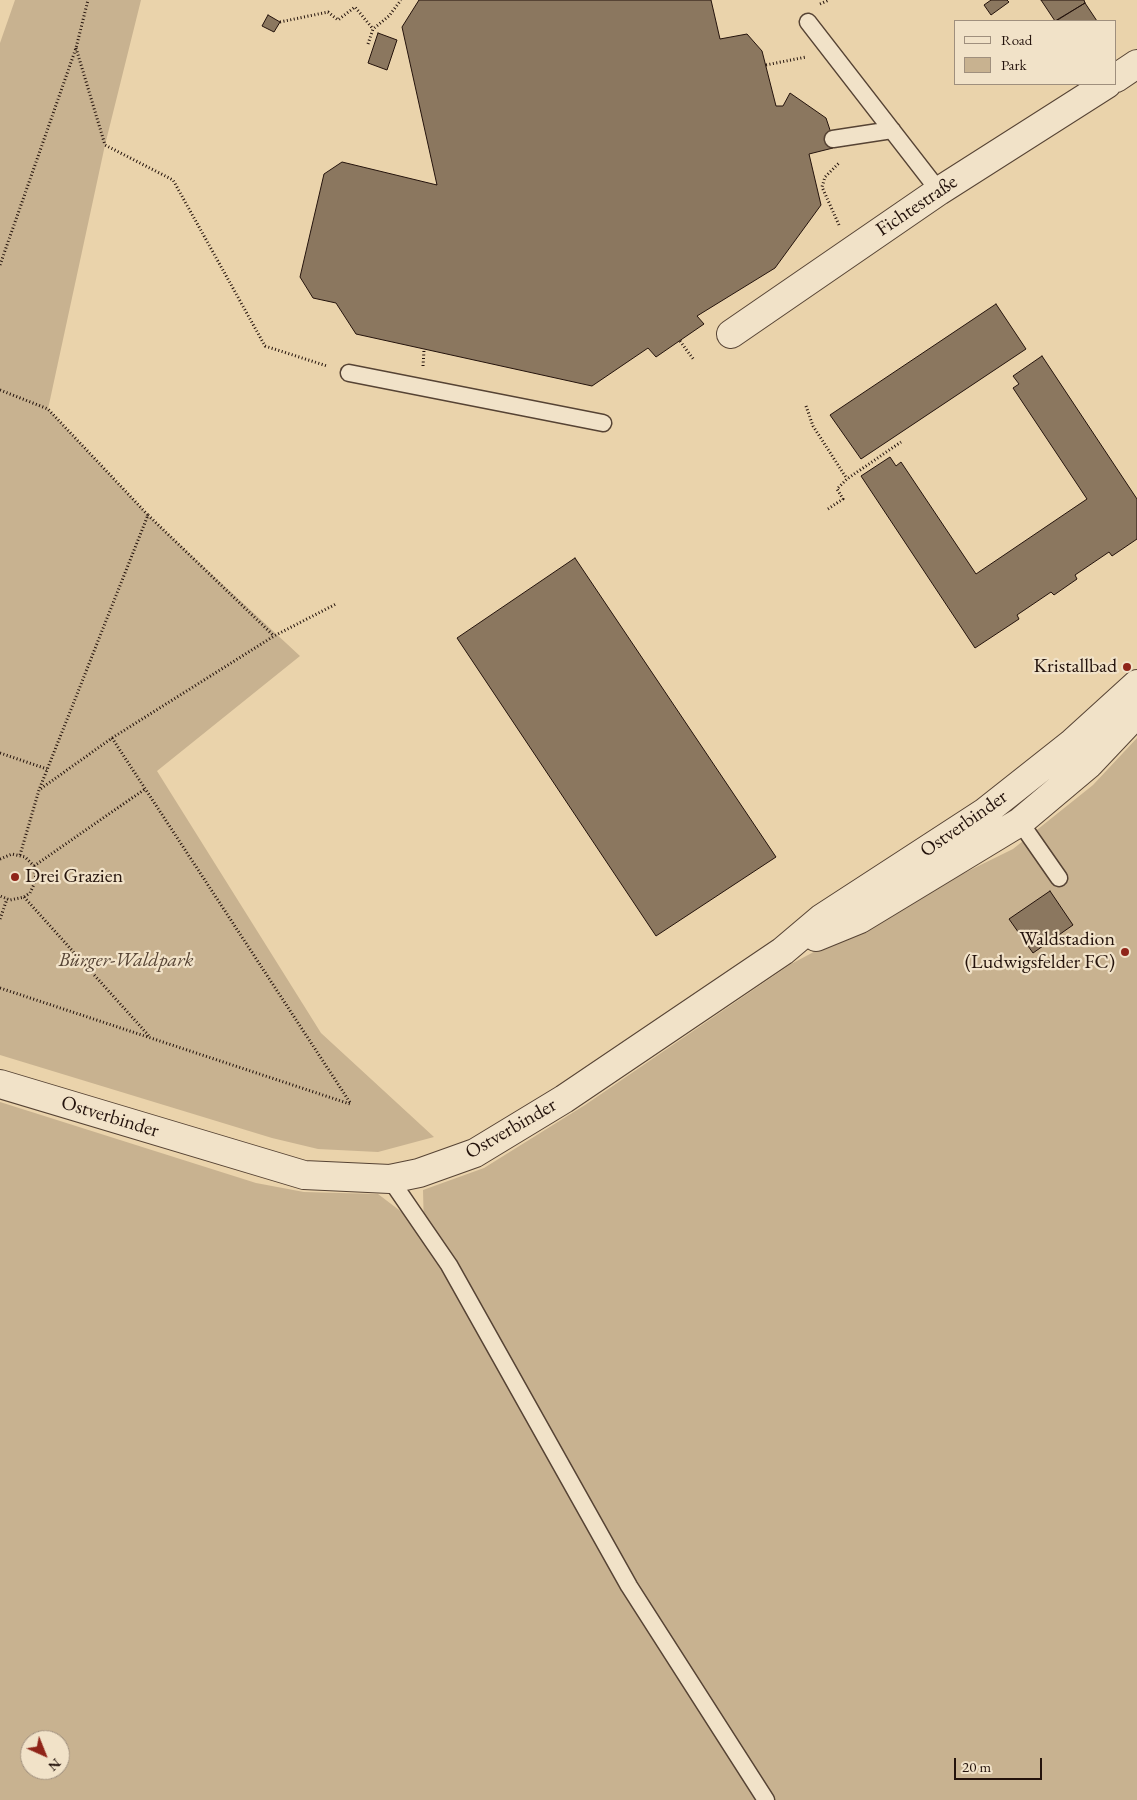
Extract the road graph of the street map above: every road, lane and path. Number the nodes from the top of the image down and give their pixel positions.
1 (88, 0) edge
2 (401, 0) edge
3 (280, 22) dead end
4 (808, 22) dead end
5 (373, 29) junction
6 (368, 44) dead end
7 (76, 48) junction
8 (831, 52) junction
9 (1137, 64) edge
10 (766, 65) dead end
11 (1117, 77) edge
12 (1105, 85) edge
13 (892, 130) junction
14 (869, 134) junction
15 (833, 139) dead end
16 (939, 191) junction
17 (851, 250) junction
18 (0, 265) edge
19 (731, 334) dead end
20 (680, 341) dead end
21 (694, 360) dead end
22 (349, 373) joint
23 (0, 390) edge
24 (806, 406) dead end
25 (603, 424) dead end
26 (901, 442) dead end
27 (847, 478) junction
28 (828, 509) dead end
29 (148, 515) junction
30 (336, 604) dead end
31 (274, 636) junction
32 (1137, 684) edge
33 (1137, 713) edge
34 (112, 738) junction
35 (0, 753) edge
36 (47, 769) junction
37 (145, 789) junction
38 (39, 790) junction
39 (1020, 822) junction
40 (20, 855) junction
41 (0, 859) edge
42 (34, 866) junction
43 (1059, 878) dead end
44 (0, 896) edge
45 (24, 897) junction
46 (7, 899) junction
47 (0, 919) edge
48 (783, 951) junction
49 (0, 988) edge
50 (151, 1038) junction
51 (0, 1084) edge
52 (390, 1179) junction
53 (766, 1800) edge

1 - 7 path
2 - 5 path
3 - 5 path
4 - 8 lane
5 - 6 path
7 - 18 path
7 - 22 path
8 - 10 path
8 - 13 lane
9 - 11 street
12 - 16 street, Fichtestraße
13 - 14 lane
13 - 16 lane
14 - 15 lane
14 - 17 path
16 - 17 street, Fichtestraße
17 - 19 street, Fichtestraße
20 - 21 path
22 - 25 lane
23 - 29 path
24 - 27 path
26 - 27 path
27 - 28 path
29 - 31 path
29 - 36 path
30 - 31 path
31 - 34 path
32 - 48 street, Ostverbinder
33 - 39 street, Ostverbinder
34 - 37 path
34 - 38 path
35 - 36 path
36 - 38 path
37 - 42 path
37 - 50 path
38 - 40 path
39 - 43 lane
39 - 48 street, Ostverbinder
40 - 41 path
40 - 42 path
42 - 45 path
44 - 46 path
45 - 46 path
45 - 50 path
46 - 47 path
48 - 52 street, Ostverbinder
49 - 50 path
51 - 52 street, Ostverbinder
52 - 53 lane

